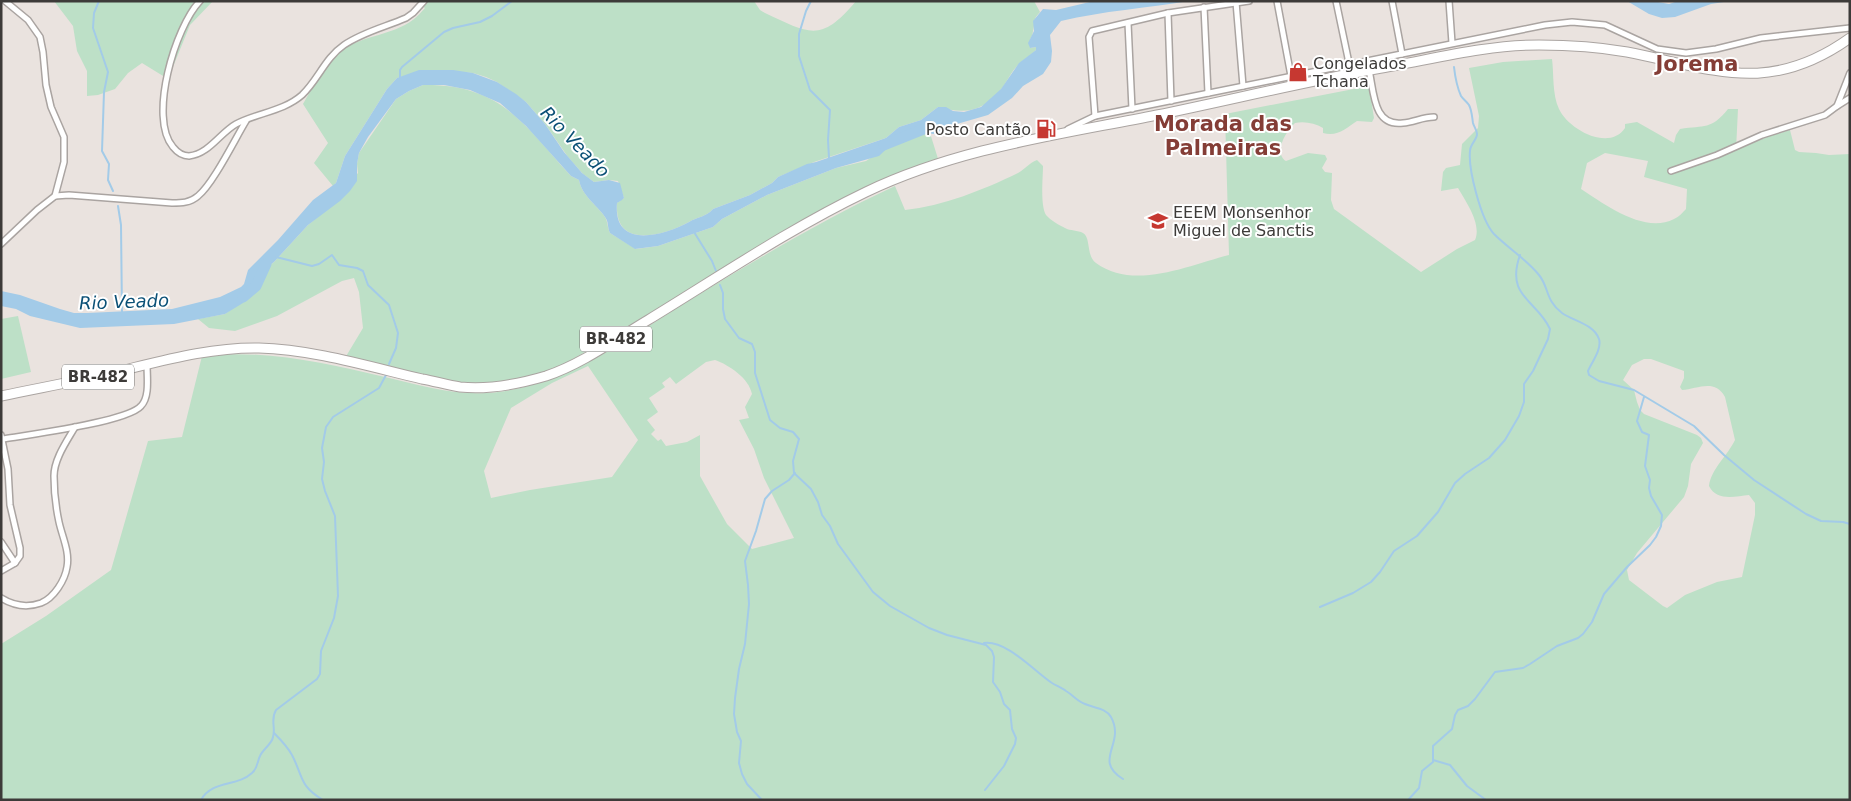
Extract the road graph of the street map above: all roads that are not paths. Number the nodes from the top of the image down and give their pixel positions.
1 (5, 1) edge
2 (200, 1) edge
3 (424, 1) edge
4 (1249, 1) edge
5 (1277, 1) edge
6 (1336, 1) edge
7 (1392, 1) edge
8 (1449, 1) edge
9 (1236, 2) edge
10 (1204, 7) junction
11 (1168, 13) junction
12 (1128, 23) junction
13 (1850, 28) edge
14 (1850, 38) edge
15 (1452, 43) junction
16 (1402, 54) junction
17 (1349, 64) junction
18 (1369, 70) junction
19 (1850, 73) edge
20 (1291, 76) junction
21 (1243, 86) junction
22 (1208, 93) junction
23 (1850, 98) edge
24 (1171, 101) junction
25 (1836, 106) junction
26 (1132, 109) junction
27 (1095, 116) junction
28 (1434, 117) dead end
29 (246, 120) junction
30 (1064, 132) junction
31 (1671, 171) dead end
32 (55, 196) junction
33 (1, 244) edge
34 (147, 365) junction
35 (1, 396) edge
36 (75, 427) junction
37 (2, 437) edge
38 (1, 542) edge
39 (15, 563) junction
40 (1, 572) edge
41 (1, 598) edge

1 - 32 street
2 - 29 street
3 - 29 street
4 - 9 street
5 - 20 street
6 - 17 street
7 - 16 street
8 - 15 street
9 - 10 street
9 - 21 street
10 - 11 street
10 - 22 street
11 - 12 street
11 - 24 street
12 - 26 street
12 - 27 street
13 - 15 street
14 - 18 highway, BR-482
15 - 16 street
16 - 17 street
17 - 20 street
18 - 28 street
18 - 30 highway, BR-482
19 - 25 street
20 - 21 street
21 - 22 street
22 - 24 street
23 - 25 street
24 - 26 street
25 - 31 street
26 - 27 street
27 - 30 street
29 - 32 street
30 - 34 highway, BR-482
32 - 33 street
34 - 35 highway, BR-482
34 - 36 street
36 - 37 street
36 - 41 street
37 - 39 street
38 - 39 street
39 - 40 street

